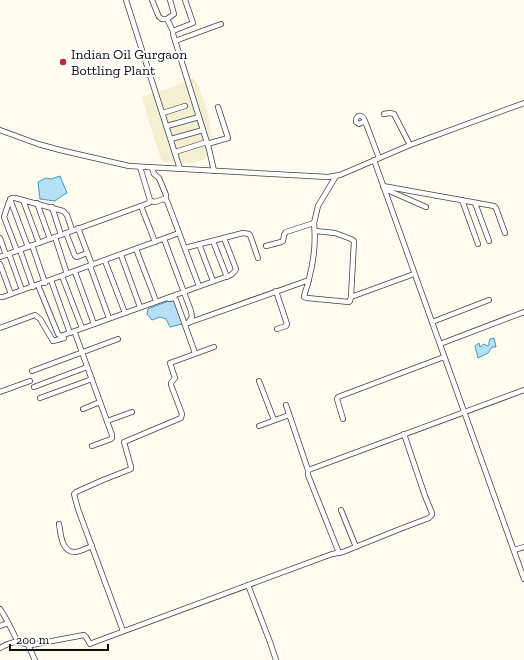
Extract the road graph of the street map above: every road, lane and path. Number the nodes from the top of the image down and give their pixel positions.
1 (126, 0) edge
2 (152, 0) edge
3 (170, 0) edge
4 (185, 0) edge
5 (167, 19) junction
6 (221, 24) dead end
7 (173, 31) junction
8 (175, 41) junction
9 (524, 103) edge
10 (185, 106) dead end
11 (218, 107) dead end
12 (163, 113) junction
13 (384, 114) dead end
14 (199, 117) junction
15 (365, 121) dead end
16 (167, 126) junction
17 (0, 130) edge
18 (203, 130) junction
19 (171, 139) junction
20 (207, 143) junction
21 (410, 145) junction
22 (175, 152) junction
23 (379, 158) junction
24 (374, 160) junction
25 (140, 167) junction
26 (152, 168) junction
27 (180, 169) junction
28 (214, 171) junction
29 (336, 176) junction
30 (383, 187) junction
31 (10, 199) junction
32 (166, 199) junction
33 (23, 200) junction
34 (462, 200) junction
35 (150, 201) junction
36 (37, 203) junction
37 (475, 203) junction
38 (141, 206) junction
39 (52, 207) junction
40 (426, 207) dead end
41 (314, 223) junction
42 (78, 228) junction
43 (72, 230) junction
44 (315, 231) junction
45 (66, 233) junction
46 (179, 233) junction
47 (505, 233) dead end
48 (61, 235) junction
49 (55, 237) junction
50 (0, 238) edge
51 (224, 238) junction
52 (50, 239) junction
53 (164, 239) junction
54 (213, 241) junction
55 (489, 241) dead end
56 (155, 242) junction
57 (39, 243) junction
58 (199, 244) junction
59 (478, 244) dead end
60 (30, 246) junction
61 (266, 246) dead end
62 (185, 248) junction
63 (136, 249) junction
64 (18, 250) junction
65 (88, 253) junction
66 (7, 254) junction
67 (121, 255) junction
68 (0, 257) edge
69 (258, 258) dead end
70 (105, 261) junction
71 (0, 264) edge
72 (91, 266) junction
73 (75, 272) junction
74 (67, 274) junction
75 (414, 274) junction
76 (62, 276) junction
77 (227, 276) junction
78 (51, 280) junction
79 (309, 280) junction
80 (213, 281) junction
81 (44, 283) junction
82 (35, 286) junction
83 (199, 286) junction
84 (22, 290) junction
85 (183, 291) junction
86 (276, 291) junction
87 (12, 294) junction
88 (0, 297) edge
89 (351, 297) junction
90 (489, 300) dead end
91 (156, 301) junction
92 (140, 307) junction
93 (524, 312) edge
94 (125, 313) junction
95 (109, 318) junction
96 (432, 322) junction
97 (94, 324) junction
98 (187, 324) junction
99 (0, 328) edge
100 (82, 328) junction
101 (277, 329) dead end
102 (73, 333) junction
103 (118, 339) dead end
104 (440, 344) junction
105 (214, 347) dead end
106 (82, 352) junction
107 (196, 353) junction
108 (444, 357) junction
109 (87, 366) junction
110 (32, 371) dead end
111 (92, 379) junction
112 (30, 381) dead end
113 (259, 381) dead end
114 (34, 386) dead end
115 (524, 390) edge
116 (0, 392) edge
117 (40, 398) dead end
118 (100, 402) junction
119 (286, 406) dead end
120 (82, 408) dead end
121 (132, 412) dead end
122 (464, 412) junction
123 (289, 415) junction
124 (343, 419) dead end
125 (274, 420) junction
126 (107, 421) junction
127 (259, 426) dead end
128 (404, 434) junction
129 (92, 446) dead end
130 (308, 470) junction
131 (341, 510) dead end
132 (59, 524) dead end
133 (92, 546) junction
134 (356, 547) junction
135 (524, 547) edge
136 (514, 550) junction
137 (339, 553) junction
138 (524, 578) edge
139 (248, 585) junction
140 (0, 608) edge
141 (8, 623) junction
142 (0, 626) edge
143 (123, 631) junction
144 (18, 642) junction
145 (28, 645) junction
146 (0, 648) edge
147 (35, 660) edge
148 (276, 660) edge

1 - 12 street
2 - 5 street
3 - 5 street
4 - 7 street
5 - 7 street
6 - 8 street
7 - 8 street
8 - 14 street
9 - 21 street
10 - 12 street
11 - 20 street
12 - 16 street
13 - 21 street
14 - 16 street
14 - 18 street
15 - 23 street
16 - 19 street
17 - 25 street
18 - 19 street
18 - 20 street
19 - 22 street
20 - 22 street
20 - 28 street
21 - 23 street
22 - 27 street
23 - 24 street
24 - 29 street
24 - 30 street
25 - 26 street
25 - 35 street
26 - 27 street
26 - 32 street
27 - 28 street
28 - 29 street
29 - 41 street
30 - 34 street
30 - 40 street
30 - 75 street
31 - 33 street
31 - 60 street
31 - 64 street
32 - 35 street
32 - 46 street
33 - 36 street
33 - 57 street
34 - 37 street
34 - 59 street
35 - 38 street
36 - 39 street
36 - 52 street
37 - 47 street
37 - 55 street
38 - 42 street
38 - 56 street
39 - 43 street
39 - 48 street
41 - 44 street
41 - 61 street
42 - 43 street
42 - 65 street
43 - 45 street
44 - 79 street
44 - 89 street
45 - 48 street
45 - 65 street
46 - 53 street
46 - 62 street
48 - 49 street
49 - 52 street
49 - 74 street
50 - 66 street
51 - 54 street
51 - 69 street
51 - 77 street
52 - 57 street
53 - 56 street
53 - 85 street
54 - 58 street
54 - 77 street
56 - 63 street
57 - 60 street
58 - 62 street
58 - 80 street
60 - 64 street
60 - 81 street
62 - 83 street
63 - 67 street
63 - 91 street
64 - 66 street
64 - 82 street
65 - 72 street
66 - 68 street
66 - 84 street
67 - 70 street
67 - 92 street
70 - 72 street
70 - 94 street
71 - 87 street
72 - 73 street
72 - 95 street
73 - 74 street
73 - 97 street
74 - 76 street
75 - 89 street
75 - 96 street
76 - 78 street
76 - 100 street
77 - 80 street
78 - 81 street
78 - 102 street
79 - 86 street
79 - 89 street
80 - 83 street
81 - 82 street
82 - 84 street
82 - 102 street
83 - 85 street
84 - 87 street
85 - 91 street
85 - 98 street
86 - 98 street
86 - 101 street
87 - 88 street
90 - 96 street
91 - 92 street
92 - 94 street
93 - 104 street
94 - 95 street
95 - 97 street
96 - 104 street
97 - 100 street
98 - 102 street
98 - 107 street
99 - 102 street
100 - 102 street
102 - 106 street
103 - 106 street
104 - 108 street
105 - 107 street
106 - 109 street
106 - 110 street
107 - 133 street
108 - 122 street
108 - 124 street
109 - 111 street
109 - 114 street
111 - 117 street
111 - 118 street
112 - 116 street
113 - 125 street
115 - 122 street
118 - 120 street
118 - 126 street
119 - 123 street
121 - 126 street
122 - 128 street
122 - 136 street
123 - 125 street
123 - 130 street
125 - 127 street
126 - 129 street
128 - 130 street
128 - 134 street
130 - 137 street
131 - 134 street
132 - 133 street
133 - 143 street
134 - 137 street
135 - 136 street
136 - 138 street
137 - 139 street
139 - 143 street
139 - 148 street
140 - 141 street
141 - 142 street
141 - 144 street
143 - 145 street
144 - 145 street
144 - 146 street
145 - 147 street

